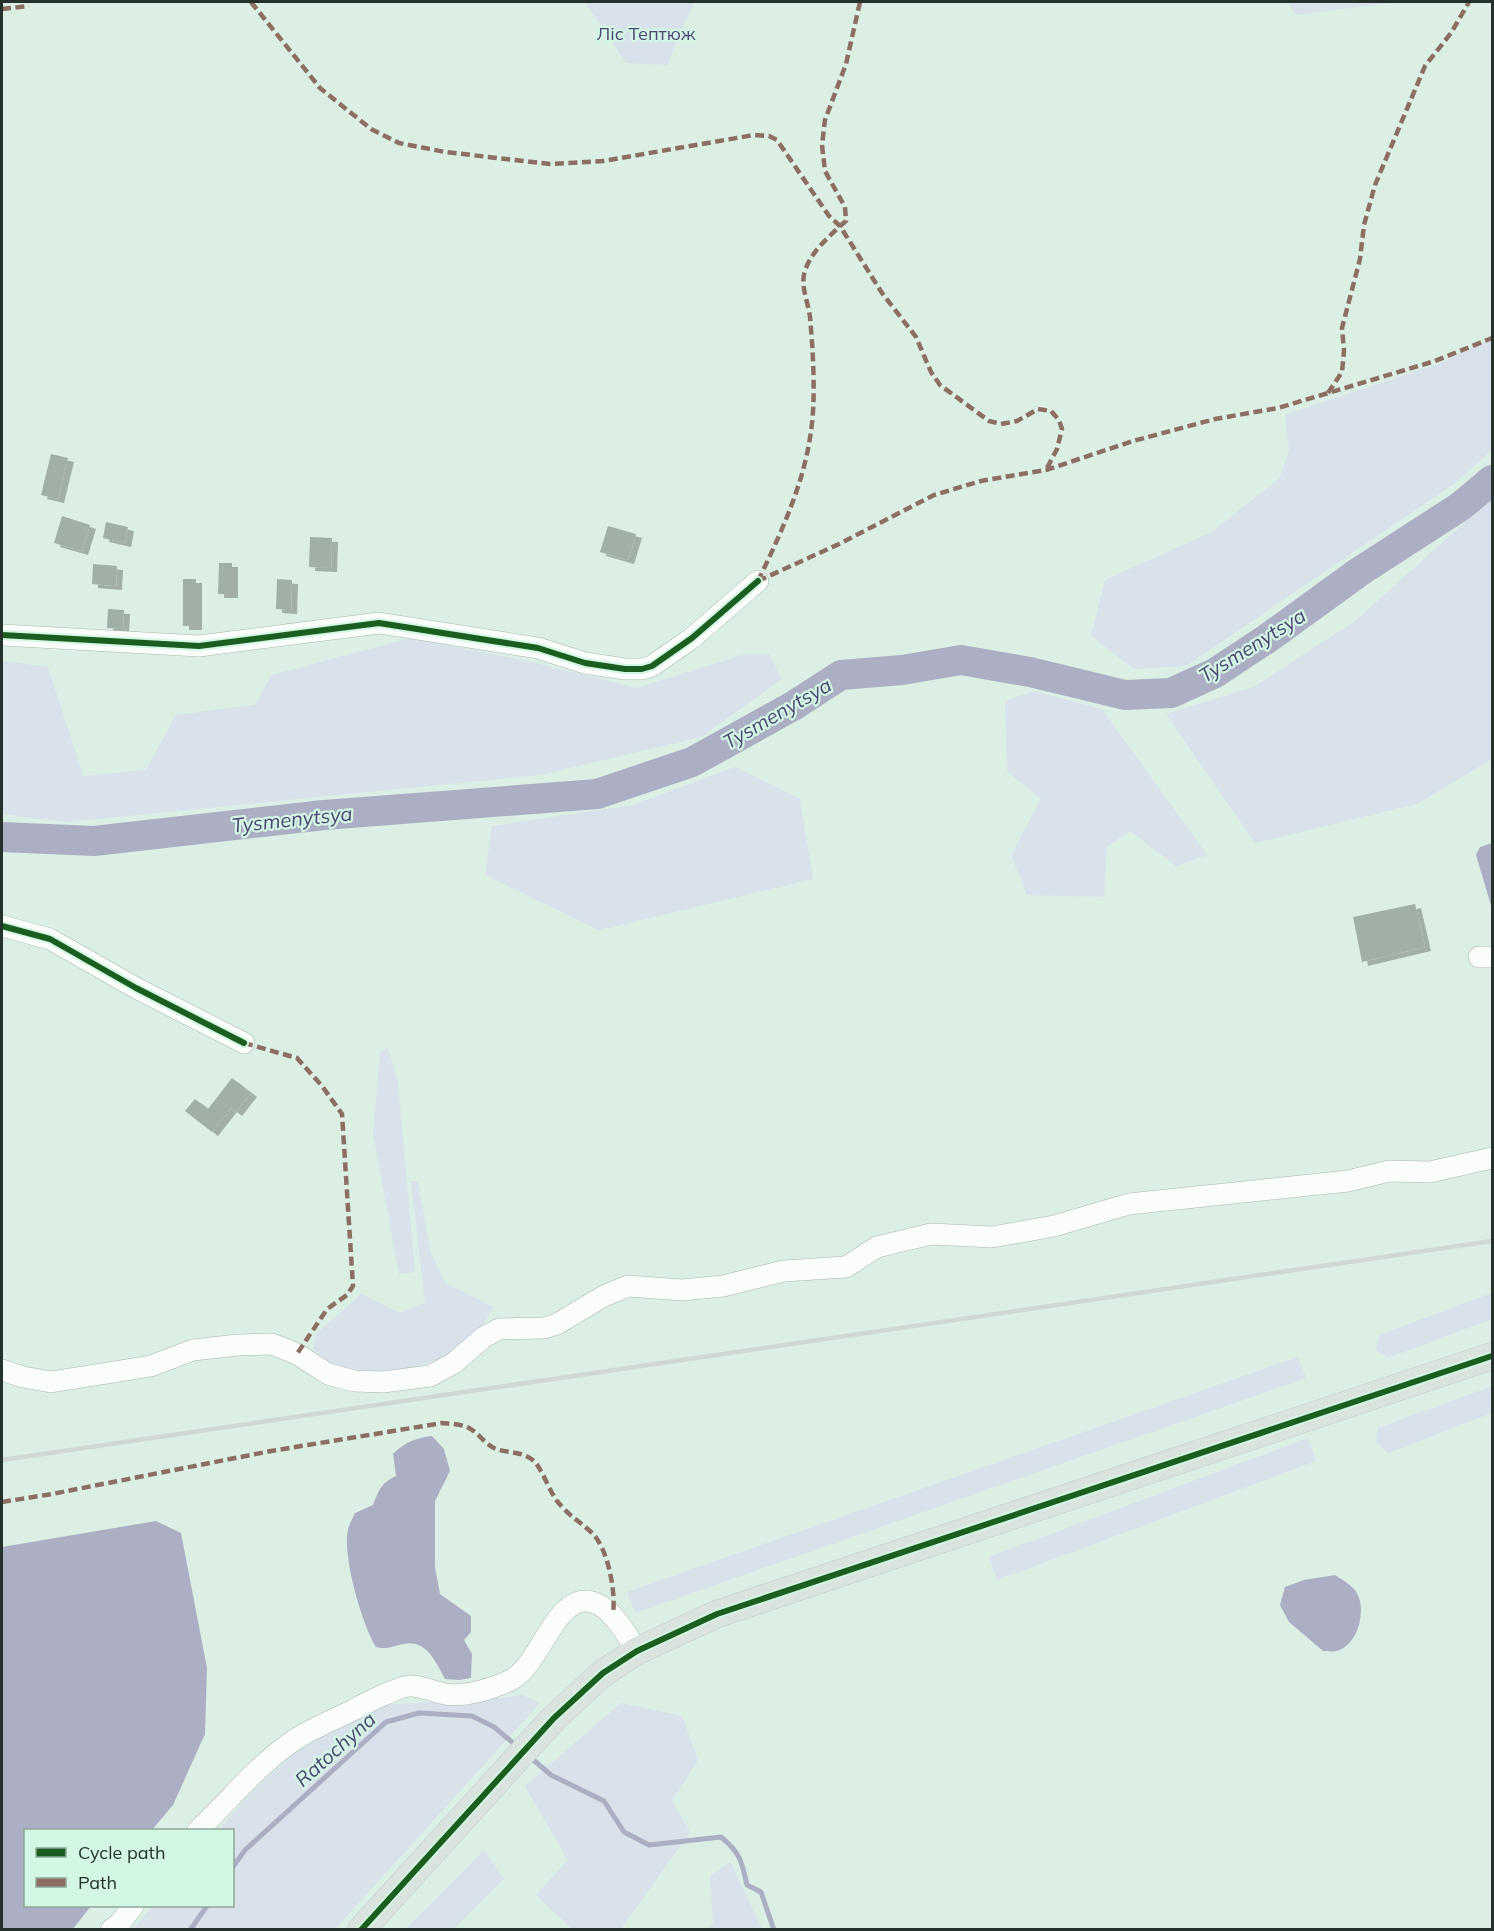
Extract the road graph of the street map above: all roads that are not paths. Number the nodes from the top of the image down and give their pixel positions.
1 (758, 581) dead end
2 (2, 636) edge
3 (2, 926) edge
4 (244, 1043) dead end
5 (1492, 1158) edge
6 (1492, 1356) edge
7 (2, 1370) edge
8 (637, 1651) junction
9 (199, 1829) edge
10 (132, 1907) edge
11 (111, 1929) edge
12 (361, 1929) edge

1 - 2 street
3 - 4 street
5 - 7 street
6 - 8 main road
8 - 9 street
8 - 12 main road
10 - 11 street

